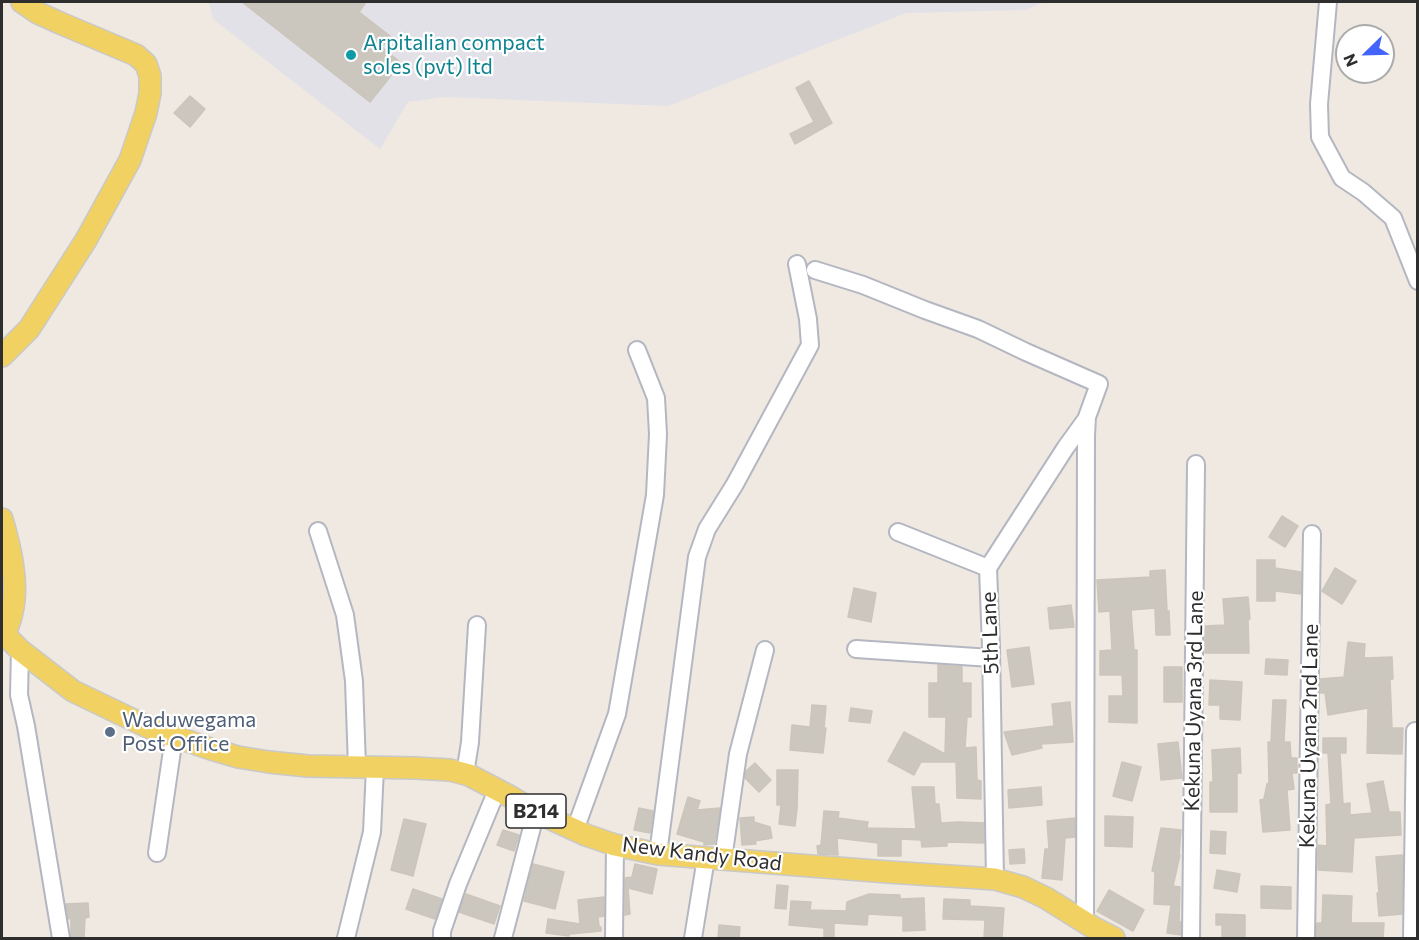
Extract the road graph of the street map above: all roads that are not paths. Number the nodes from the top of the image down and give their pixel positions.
1 (22, 2) edge
2 (1328, 2) edge
3 (797, 264) dead end
4 (815, 270) dead end
5 (1418, 281) edge
6 (637, 350) dead end
7 (2, 356) edge
8 (1087, 417) junction
9 (1196, 464) dead end
10 (2, 519) edge
11 (318, 531) dead end
12 (898, 532) dead end
13 (1312, 534) dead end
14 (988, 568) junction
15 (477, 625) dead end
16 (3, 633) edge
17 (856, 649) dead end
18 (20, 650) junction
19 (765, 650) dead end
20 (991, 658) junction
21 (1415, 731) dead end
22 (174, 737) junction
23 (366, 768) junction
24 (465, 774) junction
25 (497, 790) junction
26 (536, 812) junction
27 (575, 830) junction
28 (615, 845) junction
29 (157, 853) dead end
30 (658, 854) junction
31 (714, 859) junction
32 (994, 879) junction
33 (1084, 922) junction
34 (61, 939) edge
35 (346, 939) edge
36 (442, 939) edge
37 (503, 939) edge
38 (614, 939) edge
39 (693, 939) edge
40 (1114, 939) edge
41 (1191, 939) edge
42 (1306, 939) edge
43 (1412, 939) edge

1 - 7 main road
2 - 5 street
3 - 30 street
4 - 8 street
6 - 27 street
8 - 14 street, 5th Lane
8 - 33 street
9 - 41 street, Kekuna Uyana 3rd Lane
10 - 16 main road
11 - 23 street
12 - 14 street
13 - 42 street, Kekuna Uyana 2nd Lane
14 - 20 street, 5th Lane
15 - 24 street
16 - 18 main road, New Kandy Road / B214
17 - 20 street
18 - 22 main road, New Kandy Road / B214
18 - 34 street
19 - 31 street
20 - 32 street, 5th Lane
21 - 43 street
22 - 23 main road, New Kandy Road / B214
22 - 29 street
23 - 24 main road, New Kandy Road / B214
23 - 35 street
24 - 25 main road, New Kandy Road / B214
25 - 26 main road, New Kandy Road / B214
25 - 36 street
26 - 27 main road, New Kandy Road / B214
26 - 37 street
27 - 28 main road, New Kandy Road / B214
28 - 30 main road, New Kandy Road / B214
28 - 38 street
30 - 31 main road, New Kandy Road / B214
31 - 32 main road, New Kandy Road / B214
31 - 39 street
32 - 33 main road, New Kandy Road / B214
33 - 40 main road, New Kandy Road / B214

